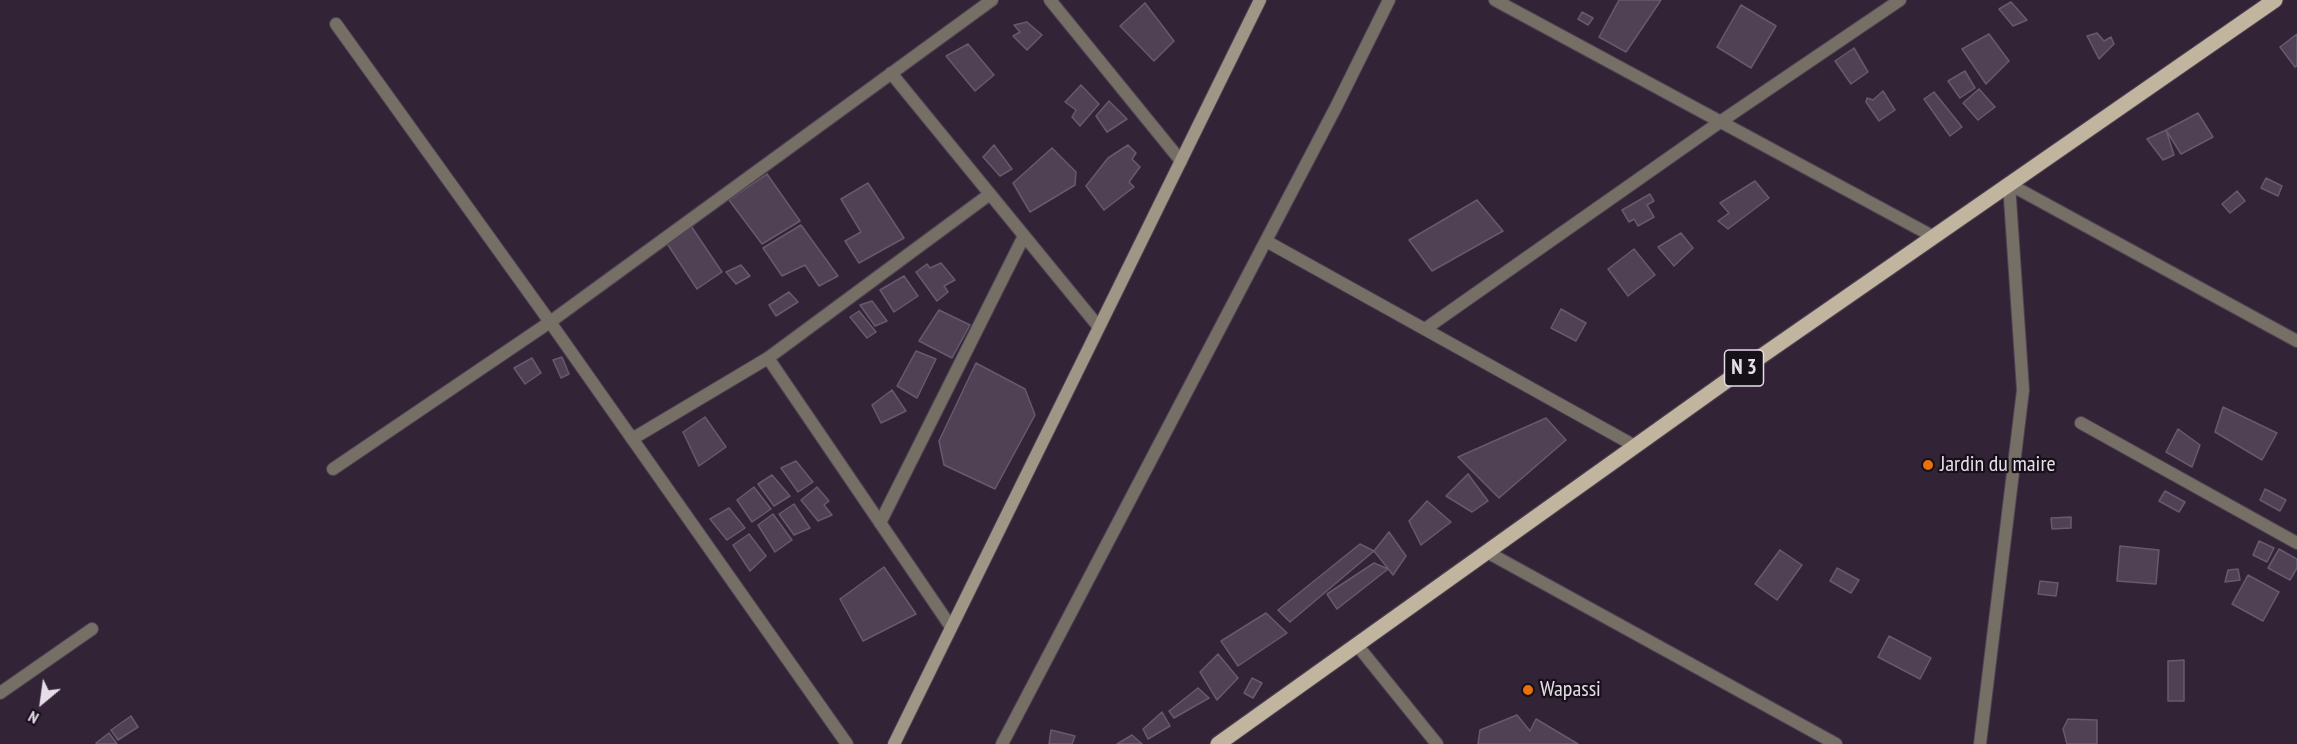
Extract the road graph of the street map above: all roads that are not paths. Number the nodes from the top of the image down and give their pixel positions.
1 (992, 0) edge
2 (1050, 0) edge
3 (1260, 0) edge
4 (1389, 0) edge
5 (1495, 0) edge
6 (2275, 0) edge
7 (1895, 1) edge
8 (336, 24) dead end
9 (891, 74) junction
10 (1720, 122) junction
11 (1181, 161) junction
12 (2009, 184) junction
13 (990, 194) junction
14 (1024, 236) junction
15 (1934, 237) junction
16 (1266, 240) junction
17 (550, 322) junction
18 (1098, 326) junction
19 (1425, 329) junction
20 (2297, 341) edge
21 (768, 358) junction
22 (2081, 423) dead end
23 (632, 439) junction
24 (1635, 446) junction
25 (333, 469) dead end
26 (880, 522) junction
27 (2297, 543) edge
28 (1487, 552) junction
29 (951, 627) junction
30 (92, 629) dead end
31 (1357, 645) junction
32 (0, 693) edge
33 (847, 744) edge
34 (894, 744) edge
35 (1002, 744) edge
36 (1218, 744) edge
37 (1437, 744) edge
38 (1836, 744) edge
39 (1980, 744) edge

1 - 9 street
2 - 11 street
3 - 11 street
4 - 16 street
5 - 10 street
6 - 12 main road, N 3
7 - 10 street
8 - 17 street
9 - 13 street
9 - 17 street
10 - 15 street
10 - 19 street
11 - 18 street
12 - 15 main road, N 3
12 - 20 street
12 - 39 street
13 - 14 street
13 - 21 street
14 - 18 street
14 - 26 street
15 - 24 main road, N 3
16 - 19 street
16 - 35 street
17 - 23 street
17 - 25 street
18 - 29 street
19 - 24 street
21 - 23 street
21 - 26 street
22 - 27 street
23 - 33 street
24 - 28 main road, N 3
26 - 29 street
28 - 31 main road, N 3
28 - 38 street
29 - 34 street
30 - 32 street
31 - 36 main road, N 3
31 - 37 street

